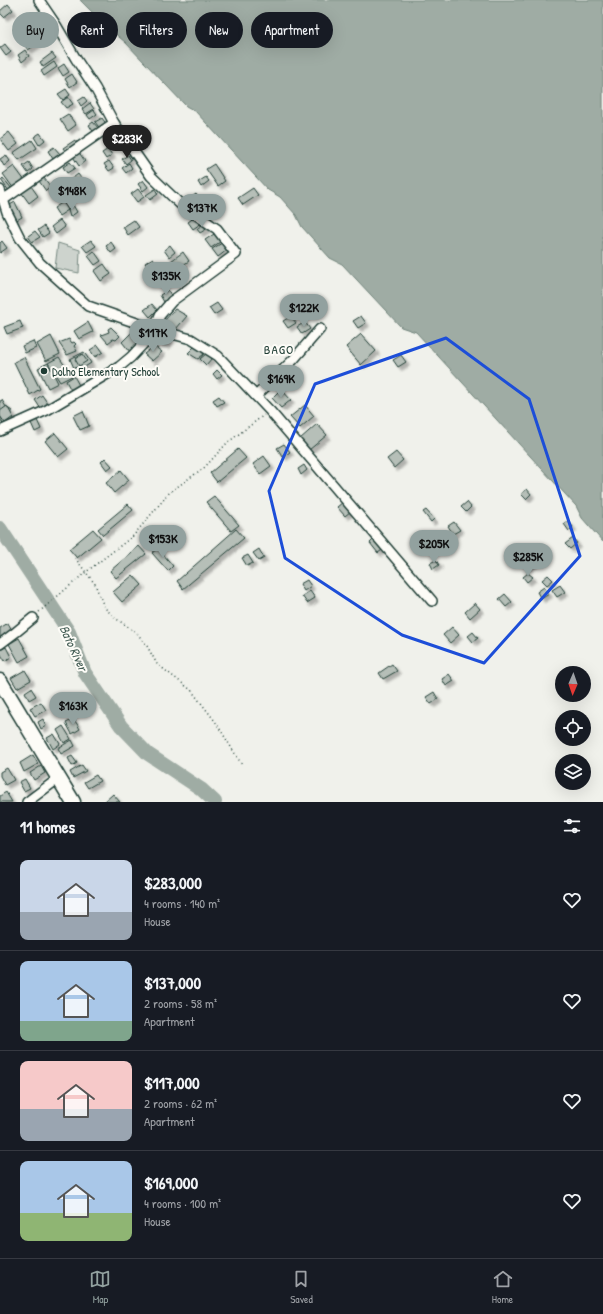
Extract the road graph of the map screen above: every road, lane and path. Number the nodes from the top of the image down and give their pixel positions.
1 (39, 0) edge
2 (114, 123) junction
3 (0, 190) edge
4 (3, 200) junction
5 (154, 329) junction
6 (320, 329) dead end
7 (256, 396) junction
8 (270, 411) junction
9 (0, 431) edge
10 (75, 558) dead end
11 (86, 572) junction
12 (432, 601) dead end
13 (33, 618) joint
14 (0, 644) edge
15 (0, 680) edge
16 (242, 765) dead end
17 (59, 778) junction
18 (27, 802) edge
19 (73, 802) edge

1 - 2 street
2 - 4 street
2 - 5 street
3 - 4 street
4 - 5 street
5 - 7 street
5 - 9 street
6 - 7 street
7 - 8 street
8 - 11 path
8 - 12 street
10 - 11 path
11 - 13 path
11 - 16 path
13 - 14 street
15 - 17 main road
17 - 18 street
17 - 19 main road

